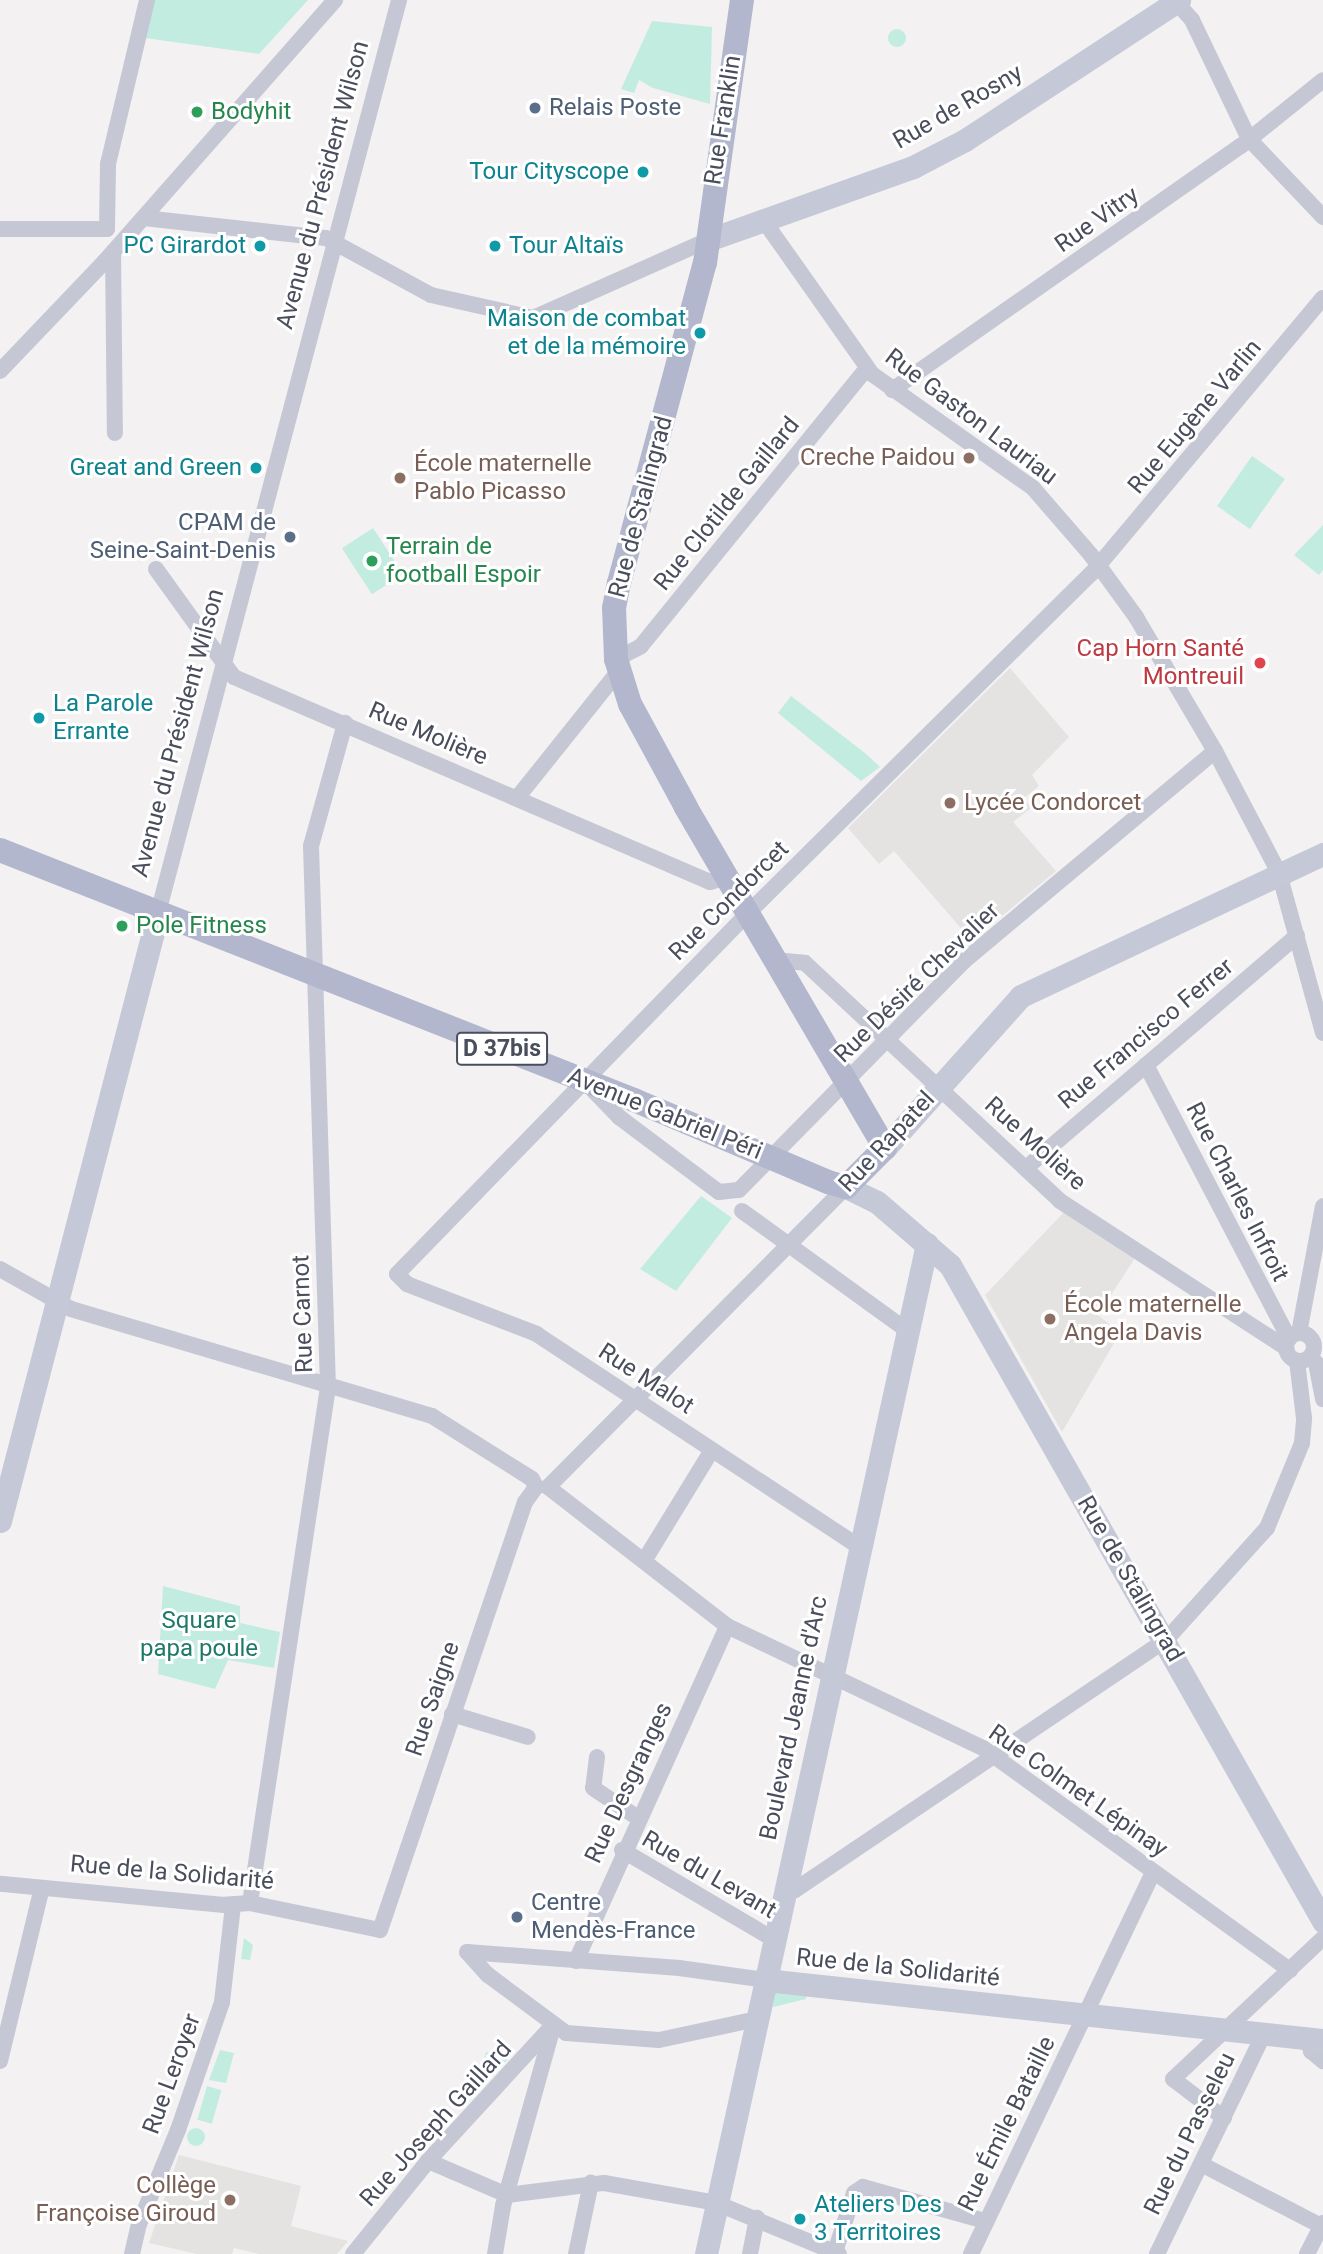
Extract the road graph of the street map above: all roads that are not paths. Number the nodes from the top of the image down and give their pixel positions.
1 (147, 0) edge
2 (335, 0) edge
3 (399, 0) edge
4 (742, 0) edge
5 (1175, 1) edge
6 (1323, 80) edge
7 (1249, 139) junction
8 (156, 200) junction
9 (1323, 217) edge
10 (144, 218) junction
11 (762, 218) junction
12 (0, 229) edge
13 (112, 239) junction
14 (708, 240) junction
15 (336, 244) junction
16 (1323, 298) edge
17 (867, 368) junction
18 (0, 371) edge
19 (892, 390) junction
20 (115, 433) dead end
21 (1100, 565) junction
22 (156, 569) dead end
23 (223, 664) junction
24 (617, 665) junction
25 (345, 723) junction
26 (1215, 751) junction
27 (517, 798) junction
28 (0, 850) edge
29 (1323, 854) edge
30 (1279, 873) junction
31 (726, 877) junction
32 (749, 912) junction
33 (158, 913) junction
34 (1297, 936) junction
35 (780, 966) junction
36 (315, 974) junction
37 (1323, 1033) edge
38 (889, 1041) junction
39 (1146, 1065) junction
40 (583, 1080) junction
41 (846, 1083) junction
42 (940, 1087) junction
43 (885, 1148) junction
44 (771, 1157) junction
45 (1026, 1168) junction
46 (846, 1187) junction
47 (1323, 1206) edge
48 (742, 1211) dead end
49 (927, 1244) junction
50 (788, 1245) junction
51 (1, 1267) edge
52 (397, 1274) joint
53 (58, 1300) junction
54 (905, 1329) junction
55 (1291, 1340) junction
56 (1311, 1351) edge
57 (328, 1387) junction
58 (633, 1398) junction
59 (1323, 1399) edge
60 (712, 1450) junction
61 (542, 1487) junction
62 (0, 1521) edge
63 (858, 1546) junction
64 (644, 1561) junction
65 (727, 1626) junction
66 (1166, 1640) junction
67 (830, 1674) junction
68 (452, 1714) junction
69 (528, 1737) dead end
70 (597, 1757) dead end
71 (994, 1757) junction
72 (638, 1818) junction
73 (622, 1850) junction
74 (1153, 1872) junction
75 (0, 1884) edge
76 (42, 1888) junction
77 (785, 1891) junction
78 (250, 1903) junction
79 (233, 1905) junction
80 (1323, 1921) edge
81 (380, 1930) joint
82 (1323, 1938) edge
83 (774, 1939) junction
84 (576, 1961) junction
85 (1290, 1969) junction
86 (765, 1980) junction
87 (1085, 2014) junction
88 (757, 2019) junction
89 (554, 2024) junction
90 (1230, 2031) junction
91 (1264, 2034) junction
92 (1315, 2039) edge
93 (0, 2061) edge
94 (1323, 2061) edge
95 (1224, 2118) junction
96 (428, 2161) junction
97 (1201, 2164) junction
98 (592, 2183) junction
99 (507, 2194) junction
100 (716, 2203) junction
101 (757, 2218) junction
102 (985, 2221) junction
103 (1322, 2225) edge
104 (837, 2253) edge
105 (132, 2254) edge
106 (352, 2254) edge
107 (495, 2254) edge
108 (576, 2254) edge
109 (706, 2254) edge
110 (750, 2254) edge
111 (971, 2254) edge
112 (1157, 2254) edge
113 (1307, 2254) edge

1 - 13 street
2 - 8 street
3 - 15 street, Avenue du Président Wilson
4 - 14 main road, Rue Franklin
5 - 7 street
5 - 11 street, Rue de Rosny
6 - 7 street, Rue Vitry
7 - 9 street
7 - 19 street, Rue Vitry
8 - 10 street
8 - 13 street
10 - 13 street
10 - 15 street
11 - 14 street, Rue de Rosny
11 - 17 street, Rue Gaston Lauriau
12 - 13 street
13 - 18 street
13 - 20 street
14 - 15 street
14 - 24 main road, Rue de Stalingrad
15 - 23 street, Avenue du Président Wilson
16 - 21 street, Rue Eugène Varlin
17 - 19 street, Rue Gaston Lauriau
17 - 24 street, Rue Clotilde Gaillard
19 - 21 street, Rue Gaston Lauriau
21 - 26 street, Rue Gaston Lauriau
21 - 32 street, Rue Condorcet
22 - 23 street, Rue Molière
23 - 25 street, Rue Molière
23 - 33 street, Avenue du Président Wilson
24 - 27 street, Rue Clotilde Gaillard
24 - 31 main road, Rue de Stalingrad
25 - 27 street, Rue Molière
25 - 36 street, Rue Carnot
26 - 30 street, Rue Gaston Lauriau
26 - 38 street, Rue Désiré Chevalier
27 - 31 street, Rue Molière
28 - 33 main road, Avenue Gabriel Péri / D 37bis
29 - 30 street, Rue Rapatel
30 - 34 street, Rue Gaston Lauriau
30 - 42 street, Rue Rapatel
31 - 32 main road, Rue de Stalingrad
32 - 35 main road, Rue de Stalingrad
32 - 40 street, Rue Condorcet
33 - 36 main road, Avenue Gabriel Péri / D 37bis
33 - 53 street, Avenue du Président Wilson
34 - 37 street, Rue Gaston Lauriau
34 - 39 street, Rue Francisco Ferrer
35 - 38 street, Rue Molière
35 - 41 main road, Rue de Stalingrad
36 - 40 main road, Avenue Gabriel Péri / D 37bis
36 - 57 street, Rue Carnot
38 - 41 street, Rue Désiré Chevalier
38 - 42 street, Rue Molière
39 - 45 street, Rue Francisco Ferrer
39 - 55 street, Rue Charles Infroit
40 - 44 main road, Avenue Gabriel Péri / D 37bis
40 - 44 street, Rue Désiré Chevalier
40 - 52 street, Rue Condorcet
41 - 43 main road, Rue de Stalingrad
41 - 44 street, Rue Désiré Chevalier
42 - 43 street, Rue Rapatel
42 - 45 street, Rue Molière
43 - 46 main road, Rue Rapatel
44 - 46 main road, Avenue Gabriel Péri / D 37bis
45 - 55 street, Rue Molière
46 - 49 street, Avenue Gabriel Péri / D 37bis
46 - 50 street, Rue Rapatel
47 - 55 street
48 - 50 street
49 - 54 street, Boulevard Jeanne d'Arc
49 - 66 street, Rue de Stalingrad
50 - 54 street
50 - 58 street, Rue Rapatel
51 - 53 street, Rue Colmet Lépinay
52 - 58 street, Rue Malot
53 - 57 street, Rue Colmet Lépinay
53 - 62 street, Avenue du Président Wilson
54 - 63 street, Boulevard Jeanne d'Arc
55 - 56 street
55 - 56 street
56 - 59 street
56 - 66 street
57 - 61 street, Rue Colmet Lépinay
57 - 78 street, Rue Carnot
58 - 60 street, Rue Malot
58 - 61 street, Rue Rapatel
60 - 63 street, Rue Malot
60 - 64 street
61 - 64 street, Rue Colmet Lépinay
61 - 68 street, Rue Saigne
63 - 67 street, Boulevard Jeanne d'Arc
64 - 65 street, Rue Colmet Lépinay
65 - 67 street, Rue Colmet Lépinay
65 - 72 street, Rue Desgranges
66 - 71 street
66 - 80 street, Rue de Stalingrad
67 - 71 street, Rue Colmet Lépinay
67 - 77 street, Boulevard Jeanne d'Arc
68 - 69 street
68 - 81 street, Rue Saigne
70 - 72 street
71 - 74 street, Rue Colmet Lépinay
71 - 77 street
72 - 73 street, Rue Desgranges
73 - 83 street, Rue du Levant
73 - 84 street, Rue Desgranges
74 - 85 street, Rue Colmet Lépinay
74 - 87 street, Rue Émile Bataille
75 - 76 street, Rue de la Solidarité
76 - 79 street, Rue de la Solidarité
76 - 93 street
77 - 83 street, Boulevard Jeanne d'Arc
78 - 79 street, Rue de la Solidarité
78 - 81 street, Rue de la Solidarité
79 - 105 street, Rue Leroyer
82 - 85 street
83 - 86 street, Boulevard Jeanne d'Arc
84 - 86 street, Rue de la Solidarité
84 - 89 street, Rue de la Solidarité
85 - 90 street
86 - 87 street, Rue de la Solidarité
86 - 88 street, Boulevard Jeanne d'Arc
87 - 90 street, Rue de la Solidarité
87 - 102 street, Rue Émile Bataille
88 - 89 street
88 - 100 street, Boulevard Jeanne d'Arc
89 - 96 street, Rue Joseph Gaillard
89 - 99 street
90 - 91 street, Rue de la Solidarité
90 - 95 street
91 - 92 street, Rue de la Solidarité
91 - 95 street, Rue du Passeleu
92 - 94 street
95 - 97 street, Rue du Passeleu
96 - 99 street
96 - 106 street, Rue Joseph Gaillard
97 - 103 street
97 - 112 street, Rue du Passeleu
98 - 99 street
98 - 100 street
98 - 108 street
99 - 107 street
100 - 101 street
100 - 109 street, Boulevard Jeanne d'Arc
101 - 104 street
101 - 110 street
102 - 104 street
102 - 111 street, Rue Émile Bataille
103 - 113 street

